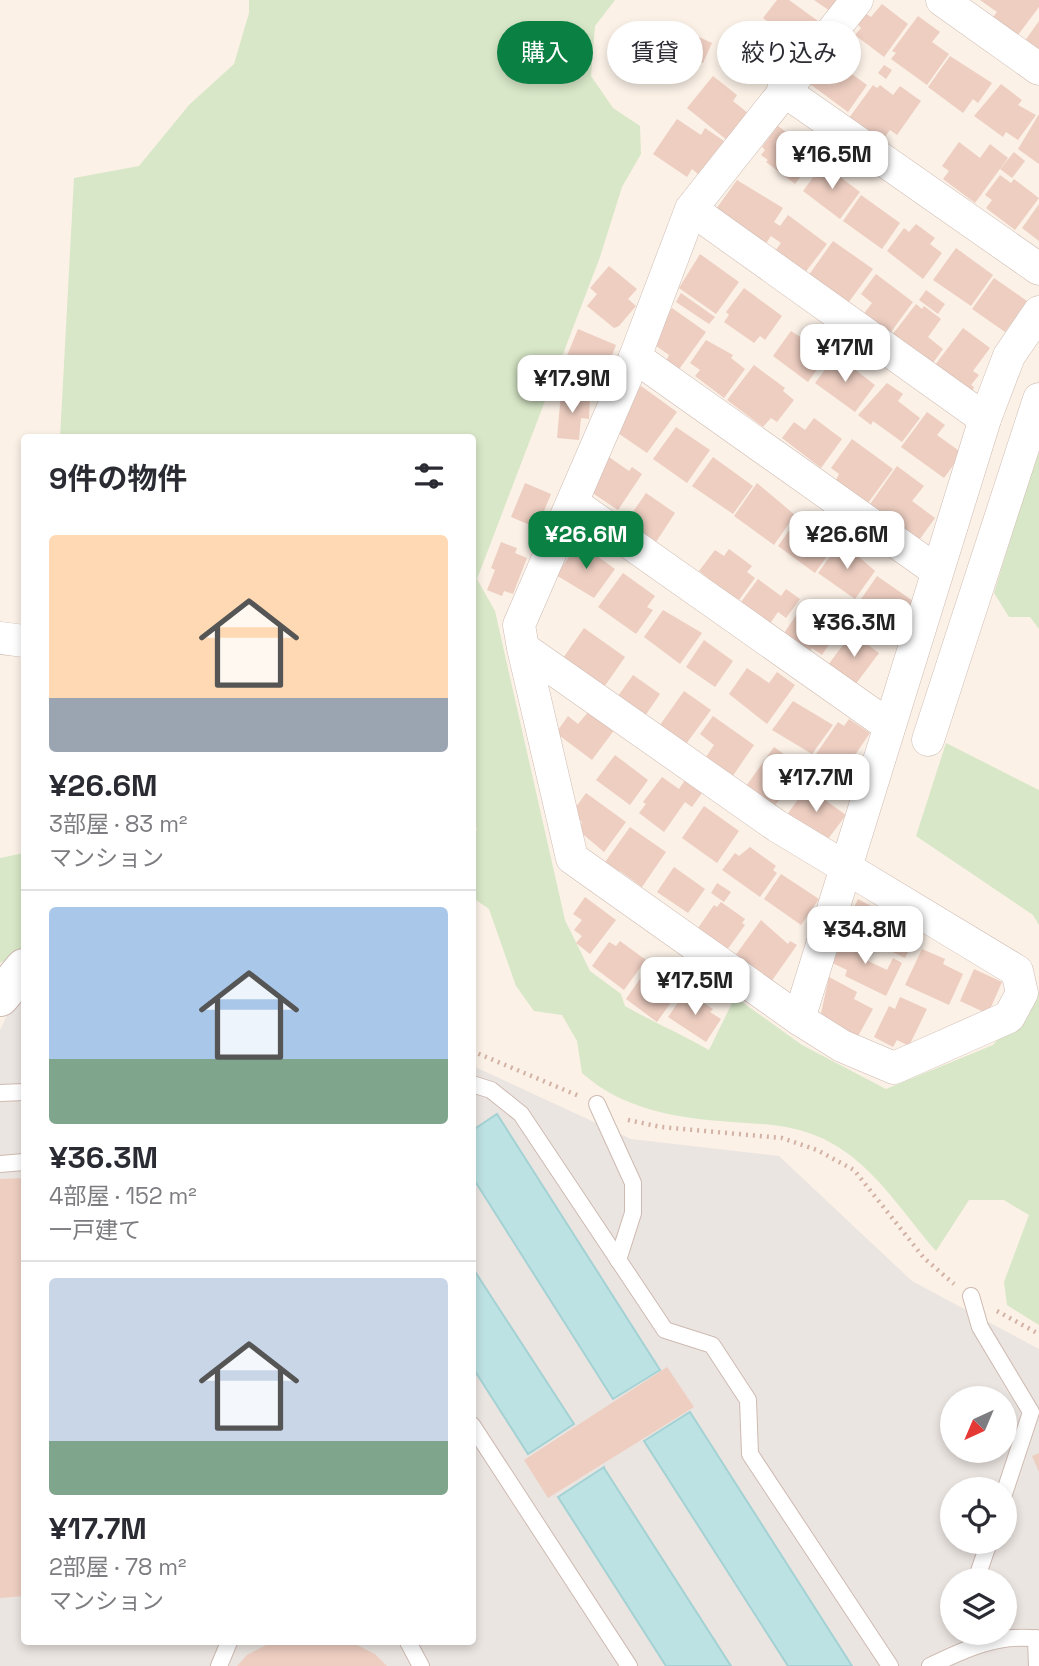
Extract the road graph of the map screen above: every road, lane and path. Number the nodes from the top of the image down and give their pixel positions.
1 (857, 0) edge
2 (942, 0) edge
3 (1039, 69) edge
4 (783, 90) junction
5 (691, 209) junction
6 (1039, 269) edge
7 (1039, 312) edge
8 (635, 357) junction
9 (1039, 399) edge
10 (985, 419) junction
11 (573, 503) junction
12 (937, 571) junction
13 (0, 638) edge
14 (21, 641) edge
15 (523, 648) junction
16 (888, 725) junction
17 (928, 740) dead end
18 (844, 866) junction
19 (21, 972) edge
20 (0, 997) edge
21 (799, 1019) junction
22 (476, 1053) edge
23 (476, 1085) edge
24 (21, 1092) edge
25 (0, 1093) edge
26 (597, 1104) junction
27 (21, 1162) edge
28 (0, 1164) edge
29 (618, 1260) junction
30 (971, 1296) junction
31 (1039, 1334) edge
32 (476, 1431) edge
33 (1010, 1477) edge
34 (1017, 1638) edge
35 (1037, 1639) edge
36 (228, 1645) edge
37 (410, 1645) edge
38 (962, 1645) edge
39 (219, 1666) edge
40 (421, 1666) edge
41 (629, 1666) edge
42 (890, 1666) edge
43 (930, 1666) edge
44 (1037, 1666) edge

1 - 4 street
2 - 3 street
4 - 5 street
4 - 6 street
5 - 8 street
5 - 10 street
7 - 10 street
8 - 11 street
8 - 12 street
9 - 17 street
10 - 12 street
11 - 15 street
11 - 16 street
12 - 16 street
13 - 14 street
15 - 18 street
15 - 21 street
16 - 18 street
18 - 21 street
18 - 21 street
19 - 20 street
22 - 26 path
23 - 29 lane
24 - 25 lane
26 - 29 lane
26 - 30 path
27 - 28 lane
29 - 42 lane
30 - 31 path
30 - 33 lane
32 - 41 lane
34 - 35 lane
35 - 44 lane
36 - 39 lane
37 - 40 lane
38 - 43 lane

